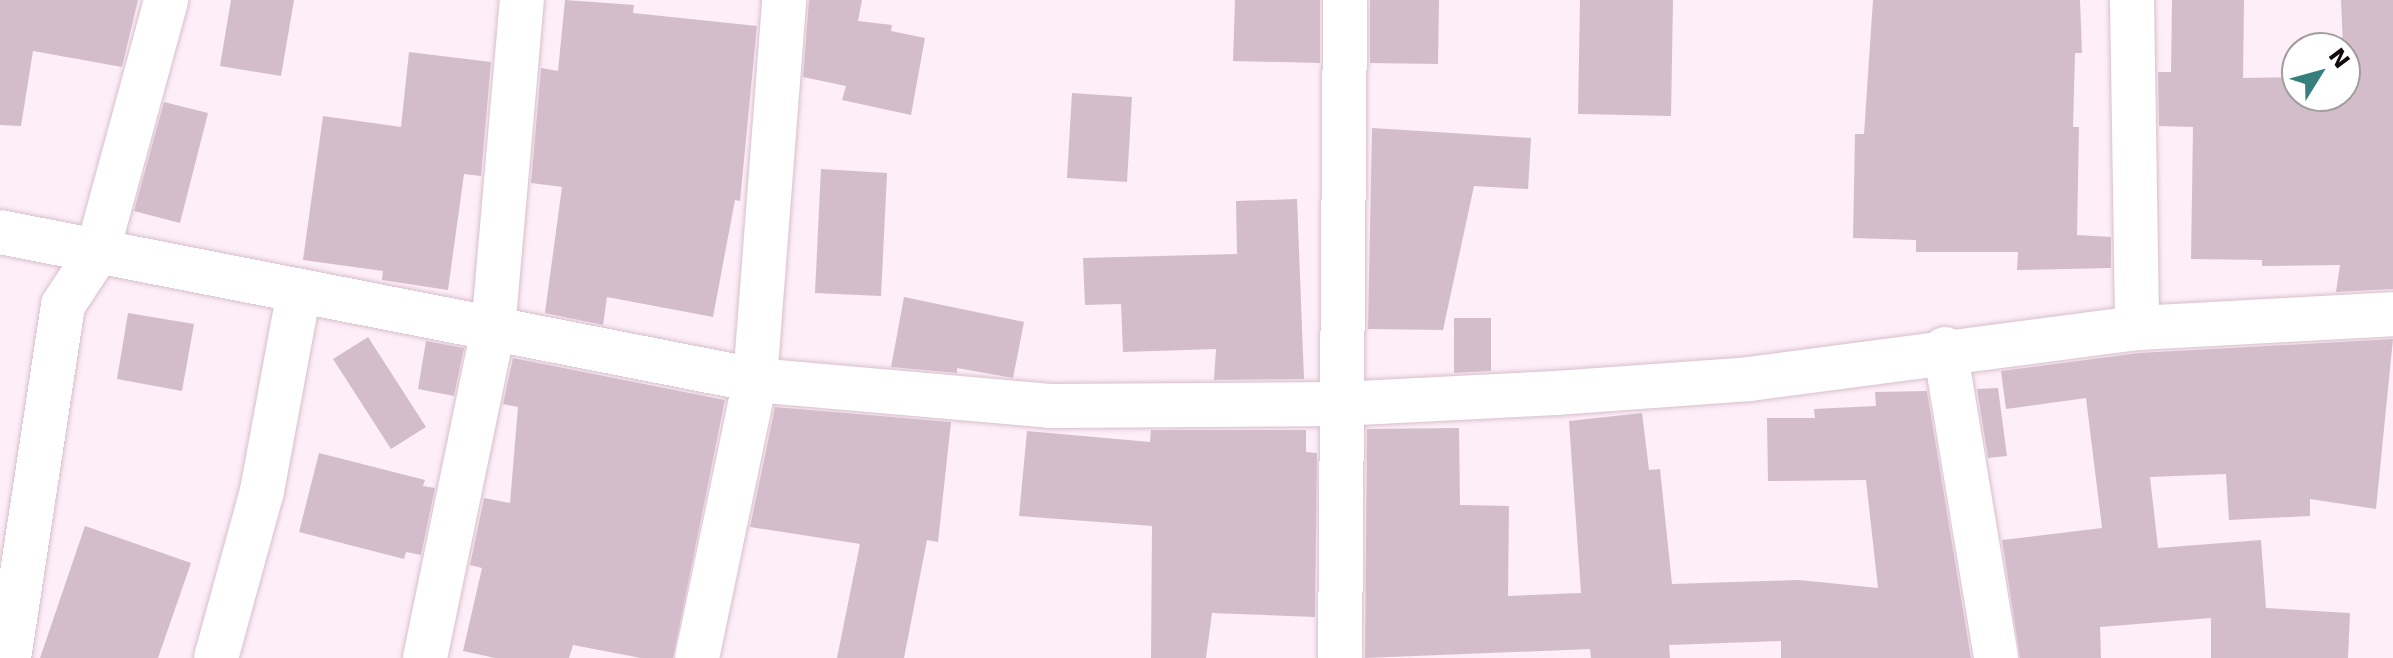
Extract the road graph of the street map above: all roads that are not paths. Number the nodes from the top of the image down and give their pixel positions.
1 (166, 0) edge
2 (522, 0) edge
3 (784, 0) edge
4 (1345, 0) edge
5 (2132, 0) edge
6 (0, 232) edge
7 (97, 253) junction
8 (299, 291) junction
9 (2393, 314) edge
10 (2137, 328) junction
11 (493, 330) junction
12 (1945, 349) junction
13 (755, 380) junction
14 (1339, 404) junction
15 (9, 658) edge
16 (216, 658) edge
17 (425, 658) edge
18 (697, 658) edge
19 (1340, 658) edge
20 (1996, 658) edge

1 - 7 street
2 - 11 street
3 - 13 street
4 - 14 street
5 - 10 street
6 - 7 street
7 - 8 street
7 - 15 street
8 - 11 street
8 - 16 street
9 - 10 street
10 - 12 street
11 - 13 street
11 - 17 street
12 - 14 street
12 - 20 street
13 - 14 street
13 - 18 street
14 - 19 street

